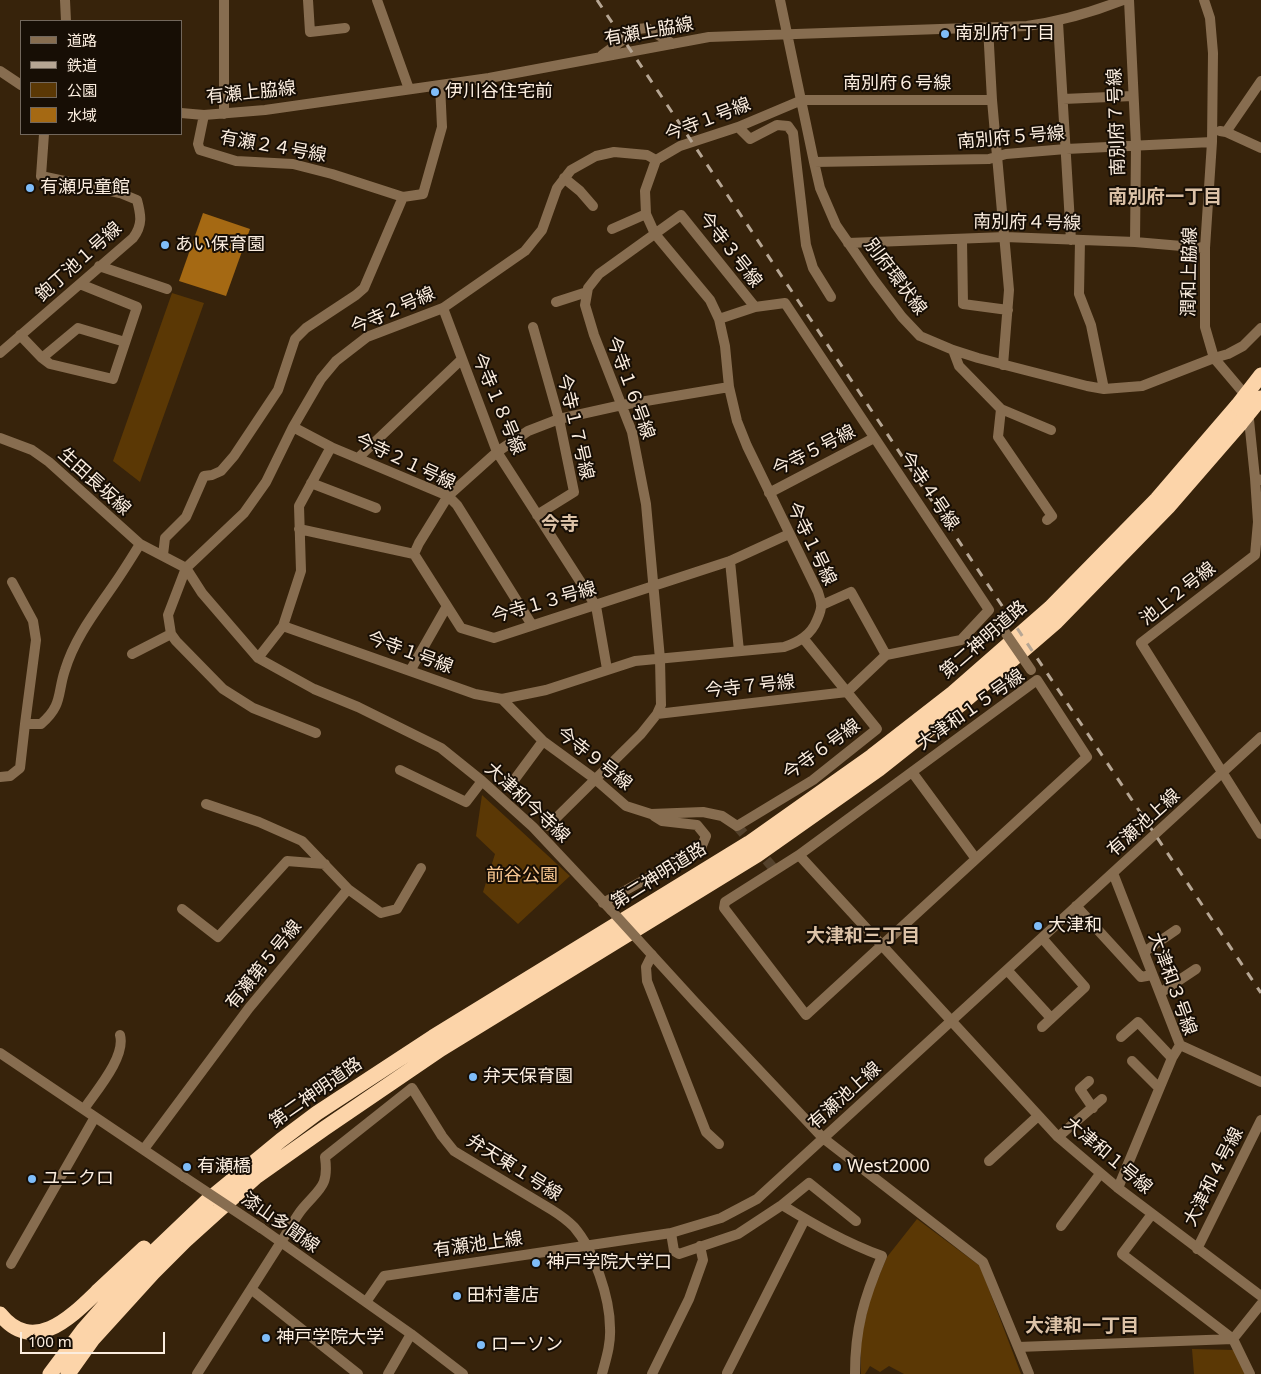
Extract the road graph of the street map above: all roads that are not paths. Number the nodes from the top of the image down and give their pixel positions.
1 (65, 0) edge
2 (224, 0) edge
3 (308, 0) edge
4 (377, 0) edge
5 (780, 0) edge
6 (1123, 0) edge
7 (1129, 0) edge
8 (1204, 0) edge
9 (66, 20) edge
10 (1058, 22) junction
11 (988, 27) junction
12 (345, 28) dead end
13 (787, 33) junction
14 (673, 44) junction
15 (599, 57) junction
16 (0, 70) edge
17 (1261, 81) edge
18 (20, 84) edge
19 (440, 85) junction
20 (409, 89) junction
21 (1133, 96) junction
22 (1063, 99) junction
23 (802, 100) junction
24 (992, 100) junction
25 (182, 113) edge
26 (224, 114) junction
27 (204, 115) junction
28 (738, 127) junction
29 (1212, 130) junction
30 (1226, 132) junction
31 (44, 135) edge
32 (1212, 142) junction
33 (1136, 145) junction
34 (1261, 148) edge
35 (1066, 149) junction
36 (998, 157) junction
37 (656, 160) junction
38 (814, 162) junction
39 (564, 178) junction
40 (403, 197) junction
41 (593, 206) dead end
42 (646, 214) junction
43 (612, 229) dead end
44 (655, 234) junction
45 (1006, 237) junction
46 (962, 239) junction
47 (1075, 240) junction
48 (1135, 242) junction
49 (848, 243) junction
50 (1206, 248) junction
51 (99, 266) junction
52 (80, 284) junction
53 (167, 289) dead end
54 (588, 292) junction
55 (832, 297) dead end
56 (556, 302) dead end
57 (755, 307) junction
58 (443, 308) junction
59 (1008, 310) junction
60 (719, 319) junction
61 (533, 327) dead end
62 (1261, 328) edge
63 (20, 335) junction
64 (125, 342) junction
65 (953, 350) junction
66 (0, 353) edge
67 (42, 358) junction
68 (462, 358) junction
69 (1214, 358) junction
70 (1003, 365) junction
71 (1261, 376) edge
72 (729, 387) junction
73 (1104, 389) junction
74 (1248, 400) edge
75 (1261, 403) edge
76 (622, 405) junction
77 (1001, 409) junction
78 (559, 419) junction
79 (293, 427) junction
80 (1051, 430) dead end
81 (0, 438) edge
82 (874, 438) junction
83 (330, 447) junction
84 (497, 452) junction
85 (358, 458) junction
86 (1258, 479) edge
87 (311, 483) junction
88 (768, 493) junction
89 (448, 496) junction
90 (376, 508) dead end
91 (537, 515) junction
92 (1047, 520) dead end
93 (300, 529) junction
94 (789, 534) junction
95 (140, 544) junction
96 (414, 554) junction
97 (163, 555) junction
98 (1258, 558) edge
99 (730, 561) junction
100 (186, 568) junction
101 (12, 582) dead end
102 (653, 586) junction
103 (822, 605) junction
104 (447, 606) junction
105 (596, 606) junction
106 (989, 610) junction
107 (532, 625) junction
108 (283, 626) junction
109 (171, 634) junction
110 (803, 638) junction
111 (739, 651) junction
112 (132, 654) dead end
113 (886, 655) junction
114 (258, 658) junction
115 (660, 659) junction
116 (606, 669) junction
117 (410, 671) junction
118 (1037, 680) junction
119 (847, 692) junction
120 (502, 699) junction
121 (657, 714) junction
122 (25, 724) junction
123 (316, 733) dead end
124 (1261, 737) edge
125 (543, 741) junction
126 (400, 770) dead end
127 (912, 772) junction
128 (1222, 774) junction
129 (0, 777) edge
130 (595, 779) junction
131 (482, 781) junction
132 (509, 787) dead end
133 (206, 804) dead end
134 (650, 814) junction
135 (548, 826) dead end
136 (737, 826) joint
137 (1261, 834) edge
138 (799, 855) junction
139 (976, 859) junction
140 (325, 864) junction
141 (420, 868) dead end
142 (1113, 873) junction
143 (348, 889) junction
144 (607, 906) junction
145 (1076, 906) junction
146 (182, 909) dead end
147 (1176, 930) dead end
148 (1042, 938) junction
149 (883, 946) junction
150 (1144, 952) junction
151 (652, 955) junction
152 (1196, 969) dead end
153 (1007, 970) junction
154 (1152, 975) junction
155 (1160, 993) junction
156 (1051, 1018) junction
157 (951, 1022) junction
158 (1042, 1027) dead end
159 (120, 1035) dead end
160 (1121, 1037) dead end
161 (1180, 1045) junction
162 (0, 1053) edge
163 (1172, 1058) junction
164 (1132, 1060) dead end
165 (1089, 1081) dead end
166 (1261, 1082) edge
167 (1160, 1088) junction
168 (1102, 1099) dead end
169 (1093, 1108) junction
170 (84, 1109) junction
171 (317, 1113) junction
172 (1038, 1116) junction
173 (95, 1117) junction
174 (1261, 1120) edge
175 (1058, 1137) junction
176 (823, 1138) junction
177 (719, 1144) dead end
178 (144, 1149) junction
179 (989, 1161) dead end
180 (1100, 1174) junction
181 (1118, 1188) junction
182 (782, 1205) junction
183 (1152, 1214) junction
184 (805, 1219) junction
185 (856, 1221) dead end
186 (1061, 1226) dead end
187 (671, 1233) junction
188 (280, 1242) junction
189 (586, 1246) junction
190 (700, 1246) junction
191 (1197, 1249) junction
192 (11, 1264) dead end
193 (251, 1290) junction
194 (1261, 1296) edge
195 (366, 1302) junction
196 (1261, 1304) edge
197 (0, 1314) edge
198 (411, 1334) junction
199 (1233, 1339) junction
200 (1018, 1347) junction
201 (727, 1373) edge
202 (50, 1374) edge
203 (68, 1374) edge
204 (196, 1374) edge
205 (358, 1374) edge
206 (388, 1374) edge
207 (463, 1374) edge
208 (602, 1374) edge
209 (652, 1374) edge
210 (855, 1374) edge
211 (1029, 1374) edge
212 (1250, 1374) edge

1 - 9 street
2 - 26 street
3 - 12 street
4 - 20 street
5 - 13 street, 別府環状線
6 - 10 street, 有瀬上脇線
7 - 21 street, 南別府７号線
8 - 29 street, 潤和上脇線
10 - 11 street, 有瀬上脇線
10 - 22 street
11 - 13 street, 有瀬上脇線
11 - 24 street
13 - 14 street, 有瀬上脇線
13 - 23 street, 別府環状線
14 - 15 street, 有瀬上脇線
14 - 15 street
15 - 19 street, 有瀬上脇線
16 - 18 street
17 - 30 street
19 - 20 street, 有瀬上脇線
19 - 40 street
20 - 26 street, 有瀬上脇線
21 - 22 street
21 - 33 street, 南別府７号線
22 - 35 street
23 - 24 street, 南別府６号線
23 - 28 street, 今寺１号線
23 - 38 street, 別府環状線
24 - 36 street
25 - 27 street, 有瀬上脇線
26 - 27 street, 有瀬上脇線
27 - 40 street, 有瀬２４号線
28 - 37 street, 今寺１号線
28 - 55 street
29 - 30 street
29 - 32 street, 潤和上脇線
30 - 34 street
31 - 51 street, 鉋丁池１号線
32 - 33 street, 南別府５号線
32 - 50 street, 潤和上脇線
33 - 35 street, 南別府５号線
33 - 48 street, 南別府７号線
35 - 36 street, 南別府５号線
35 - 47 street
36 - 38 street, 南別府５号線
36 - 45 street
37 - 39 street, 今寺２号線
37 - 42 street, 今寺１号線
38 - 49 street, 別府環状線
39 - 41 street
39 - 58 street, 今寺２号線
40 - 97 street
42 - 43 street
42 - 44 street, 今寺１号線
44 - 54 street
44 - 57 street, 今寺３号線
44 - 60 street, 今寺１号線
45 - 46 street, 南別府４号線
45 - 47 street, 南別府４号線
45 - 59 street
46 - 49 street, 南別府４号線
46 - 59 street
47 - 48 street, 南別府４号線
47 - 73 street
48 - 50 street, 南別府４号線
49 - 65 street, 別府環状線
50 - 69 street, 潤和上脇線
51 - 52 street, 鉋丁池１号線
51 - 53 street
52 - 63 street, 鉋丁池１号線
52 - 64 street
54 - 56 street
54 - 76 street, 今寺１６号線
57 - 60 street, 今寺４号線
57 - 82 street, 今寺４号線
58 - 68 street, 今寺１８号線
58 - 79 street, 今寺２号線
59 - 70 street
60 - 72 street, 今寺１号線
61 - 78 street, 今寺１７号線
62 - 69 street, 別府環状線
63 - 66 street, 鉋丁池１号線
63 - 67 street
64 - 67 street
64 - 67 street
65 - 70 street, 別府環状線
65 - 77 street
68 - 84 street, 今寺１８号線
68 - 85 street
69 - 73 street, 別府環状線
69 - 74 street, 潤和上脇線
70 - 73 street, 別府環状線
71 - 74 highway, 第二神明道路, bridge
72 - 76 street
72 - 88 street, 今寺１号線
74 - 75 street, 潤和上脇線
74 - 86 street
74 - 171 highway, 第二神明道路
74 - 203 highway, 第二神明道路, bridge
76 - 78 street
76 - 102 street, 今寺１６号線
77 - 80 street
77 - 92 street
78 - 84 street
78 - 91 street, 今寺１７号線
79 - 83 street, 今寺２１号線
79 - 100 street, 今寺２号線
81 - 95 street, 生田長坂線
82 - 88 street, 今寺５号線
82 - 106 street, 今寺４号線
83 - 85 street, 今寺２１号線
83 - 87 street
84 - 89 street
84 - 91 street, 今寺１８号線
85 - 89 street, 今寺２１号線
86 - 98 street
87 - 90 street
87 - 93 street
88 - 94 street, 今寺１号線
89 - 96 street
89 - 107 street, 今寺２１号線
91 - 105 street, 今寺１８号線
93 - 96 street
93 - 108 street
94 - 99 street, 今寺１３号線
94 - 103 street, 今寺１号線
95 - 97 street, 生田長坂線
95 - 122 street
96 - 104 street, 今寺１３号線
97 - 100 street, 大津和今寺線
98 - 128 street, 池上２号線
99 - 102 street, 今寺１３号線
99 - 111 street
100 - 109 street
100 - 114 street, 大津和今寺線
101 - 122 street
102 - 105 street, 今寺１３号線
102 - 115 street, 今寺１６号線
103 - 110 street, 今寺１号線
103 - 113 street
104 - 107 street, 今寺１３号線
104 - 117 street
105 - 107 street, 今寺１３号線
105 - 116 street, 今寺１８号線
106 - 113 street
106 - 118 street, 今寺４号線, bridge
108 - 114 street
108 - 117 street, 今寺１号線
109 - 112 street
109 - 123 street
110 - 111 street, 今寺１号線
110 - 119 street, 今寺６号線
111 - 115 street, 今寺１号線
113 - 119 street
114 - 131 street, 大津和今寺線
115 - 116 street, 今寺１号線
115 - 121 street, 今寺１６号線
116 - 120 street, 今寺１号線
117 - 120 street, 今寺１号線
118 - 127 street, 大津和１５号線
118 - 139 street, 大津和１５号線
119 - 121 street, 今寺７号線
119 - 136 street, 今寺６号線
120 - 125 street, 今寺９号線
121 - 130 street
122 - 129 street
124 - 128 street, 有瀬池上線
125 - 130 street, 今寺９号線
125 - 132 street
126 - 131 street
127 - 138 street, 大津和１５号線
127 - 139 street
128 - 137 street
128 - 142 street, 有瀬池上線
130 - 134 street, 今寺９号線
130 - 135 street
131 - 144 street, 大津和今寺線
133 - 140 street
134 - 136 street, 今寺９号線
134 - 144 street
138 - 149 street
138 - 149 street, 大津和１５号線
139 - 149 street, 大津和１５号線
140 - 143 street
140 - 146 street
141 - 143 street
142 - 145 street, 有瀬池上線
142 - 150 street, 大津和３号線
143 - 178 street, 有瀬第５号線
144 - 151 street, 大津和今寺線, bridge
145 - 148 street, 有瀬池上線
145 - 154 street
147 - 150 street
148 - 153 street, 有瀬池上線
148 - 156 street
149 - 157 street
150 - 154 street, 大津和３号線
151 - 176 street, 大津和今寺線
151 - 177 street
152 - 155 street
153 - 156 street
153 - 157 street, 有瀬池上線
154 - 155 street, 大津和３号線
155 - 161 street, 大津和３号線
156 - 158 street
157 - 172 street, 大津和１号線
157 - 176 street, 有瀬池上線
159 - 170 street
160 - 163 street
161 - 163 street, 大津和３号線
161 - 166 street
162 - 170 street, 漆山多聞線
163 - 167 street, 大津和３号線
164 - 167 street
165 - 169 street
167 - 181 street, 大津和３号線
168 - 169 street
169 - 175 street
170 - 173 street, 漆山多聞線
171 - 197 highway
171 - 202 highway, 第二神明道路
172 - 175 street, 大津和１号線
172 - 179 street
173 - 178 street, 漆山多聞線
173 - 192 street
174 - 191 street, 大津和４号線
175 - 180 street, 大津和１号線
176 - 187 street, 有瀬池上線
176 - 200 street, 大津和今寺線
178 - 188 street, 漆山多聞線, bridge
180 - 181 street, 大津和１号線
180 - 186 street
181 - 183 street, 大津和１号線
182 - 184 street
182 - 185 street
182 - 190 street
183 - 191 street, 大津和１号線
183 - 199 street
184 - 201 street
184 - 210 street
187 - 189 street, 有瀬池上線
187 - 190 street
188 - 189 street, 弁天東１号線
188 - 193 street
188 - 195 street, 漆山多聞線
189 - 195 street, 有瀬池上線
189 - 208 street, 弁天東１号線
190 - 209 street
191 - 194 street, 大津和１号線
193 - 204 street
193 - 205 street
195 - 198 street, 漆山多聞線
196 - 199 street
198 - 206 street
198 - 207 street, 漆山多聞線
199 - 200 street
199 - 212 street
200 - 211 street, 大津和今寺線

